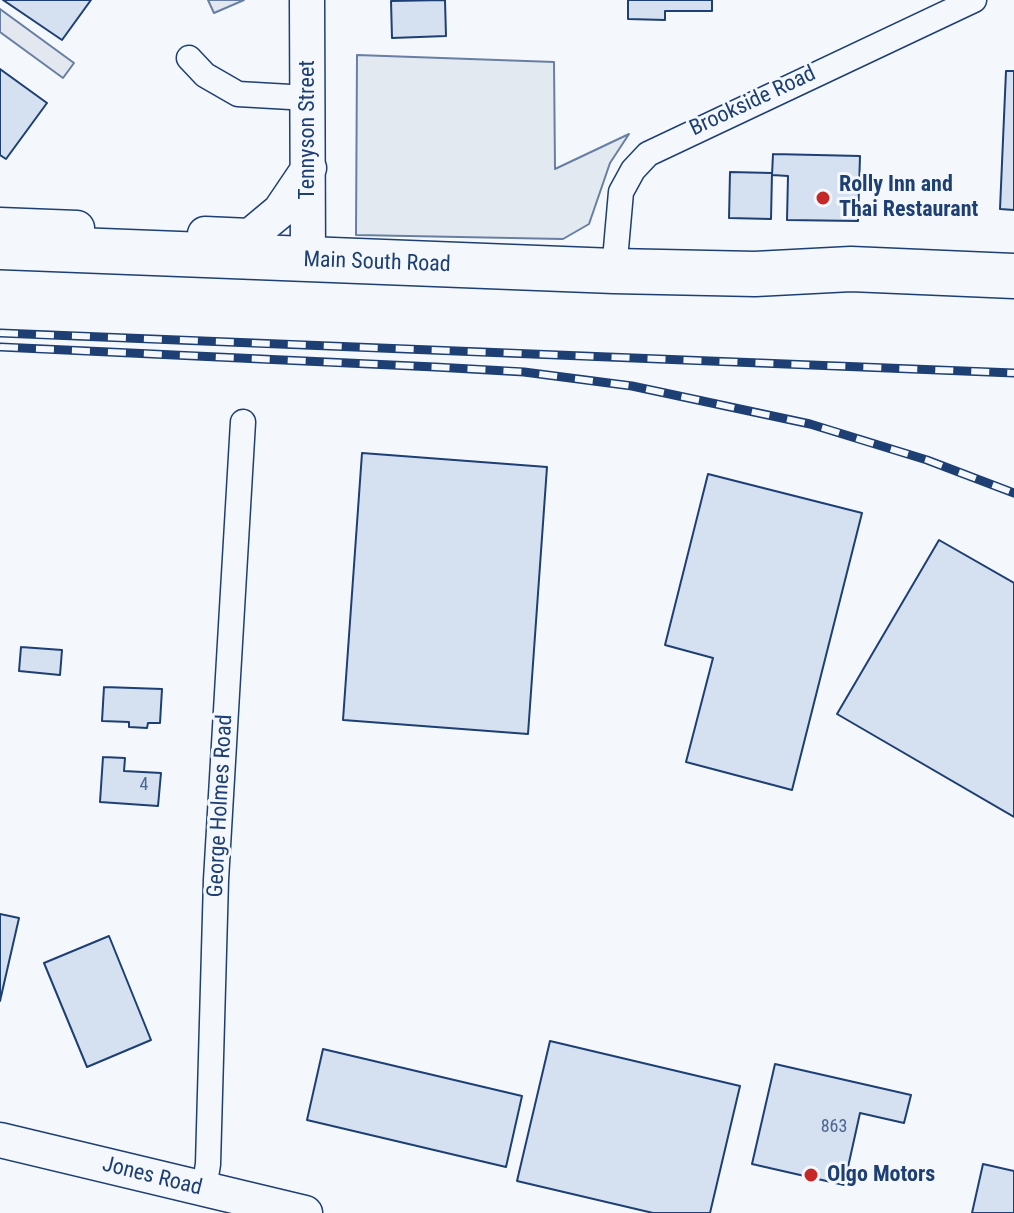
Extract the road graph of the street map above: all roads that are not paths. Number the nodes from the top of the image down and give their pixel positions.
1 (307, 0) edge
2 (974, 0) edge
3 (189, 58) dead end
4 (308, 98) junction
5 (309, 168) junction
6 (0, 225) edge
7 (0, 247) edge
8 (308, 260) junction
9 (614, 271) junction
10 (755, 274) junction
11 (1014, 276) edge
12 (1014, 300) edge
13 (243, 422) dead end
14 (0, 1140) edge
15 (204, 1189) junction
16 (305, 1213) edge

1 - 4 street, Tennyson Street
2 - 9 street, Brookside Road
3 - 4 street
4 - 5 street, Tennyson Street
5 - 6 street
5 - 8 street, Tennyson Street
7 - 8 highway, Main South Road
8 - 9 highway, Main South Road
9 - 10 highway, Main South Road
10 - 11 highway, Main South Road
10 - 12 highway, Main South Road
13 - 15 street, George Holmes Road
14 - 15 street, Jones Road
15 - 16 street, Jones Road

